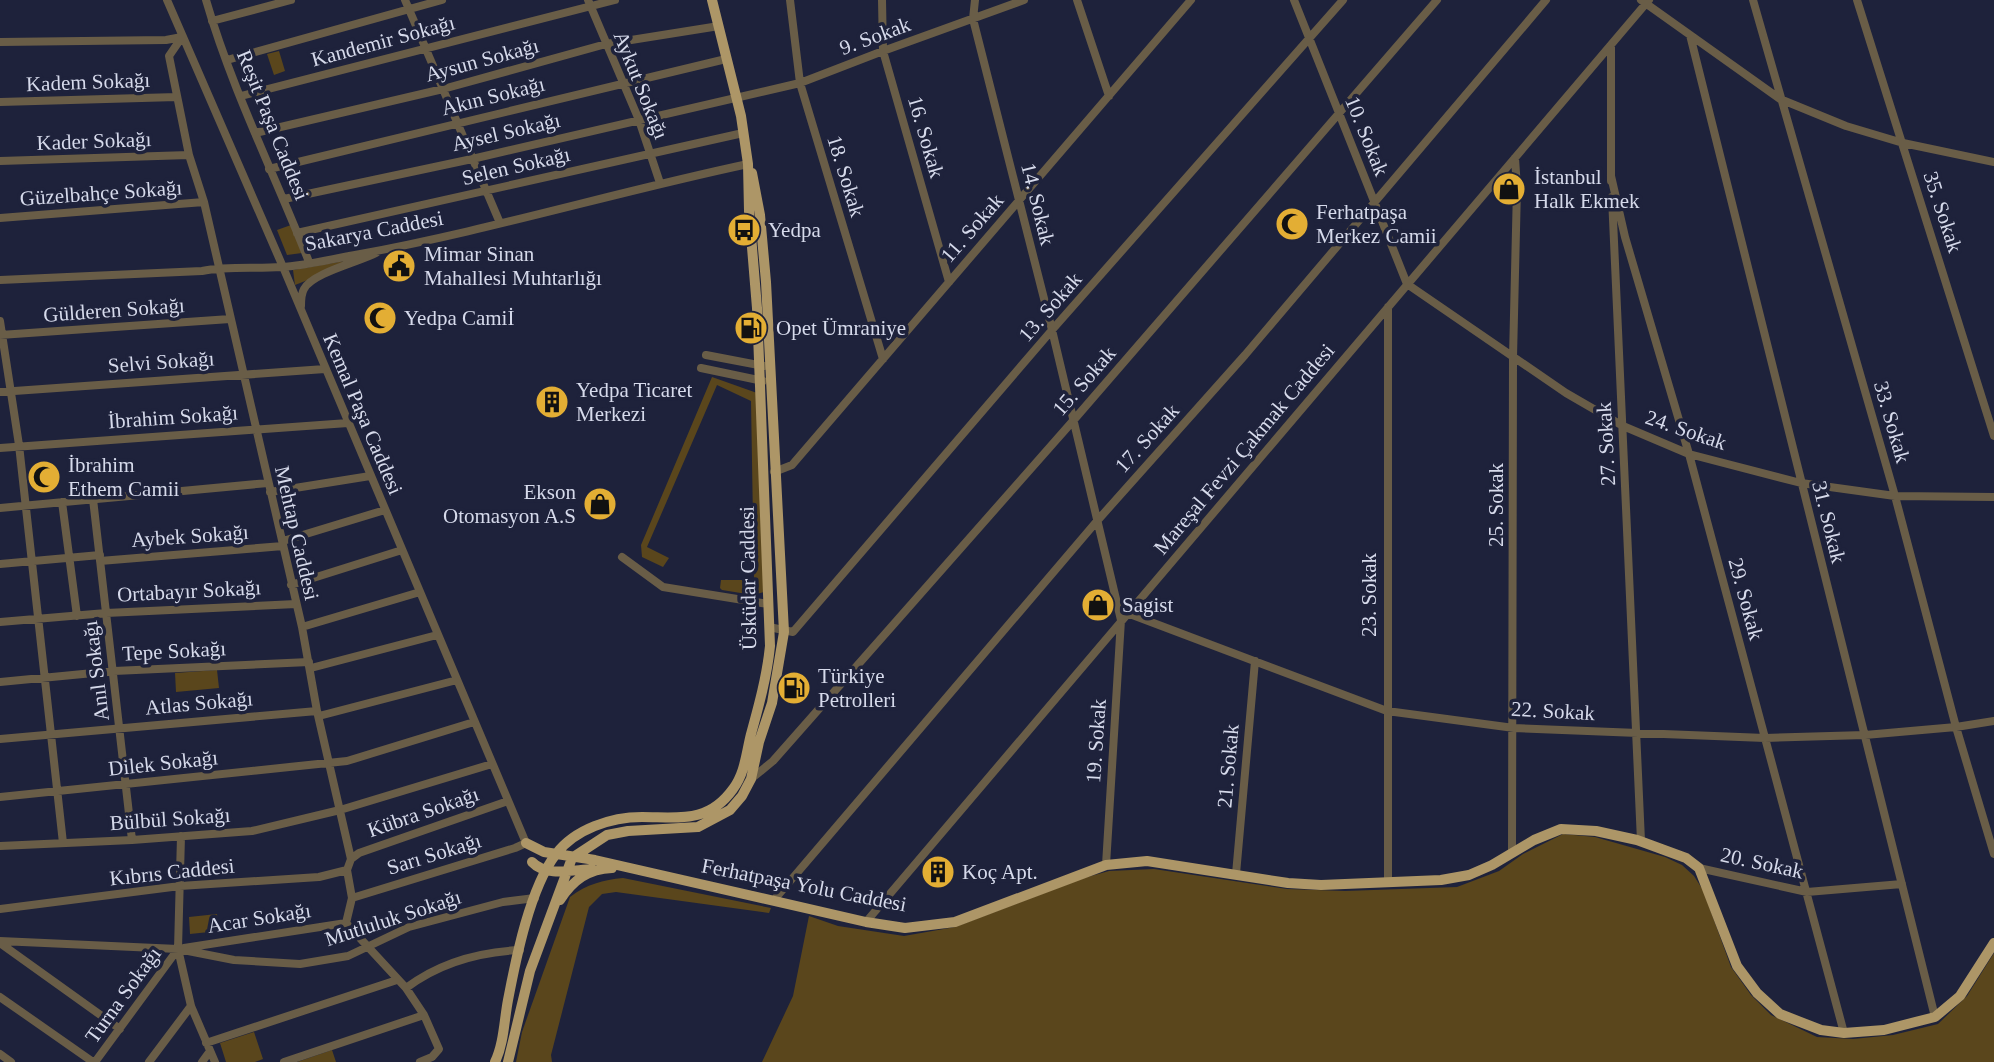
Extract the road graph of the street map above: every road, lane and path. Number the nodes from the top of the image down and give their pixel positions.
1 (167, 0) edge
2 (206, 0) edge
3 (291, 0) edge
4 (442, 0) edge
5 (615, 0) edge
6 (712, 0) edge
7 (790, 0) edge
8 (882, 0) edge
9 (975, 0) edge
10 (1024, 0) edge
11 (1077, 0) edge
12 (1191, 0) edge
13 (1294, 0) edge
14 (1343, 0) edge
15 (1437, 0) edge
16 (1546, 0) edge
17 (1753, 0) edge
18 (1857, 0) edge
19 (1645, 1) edge
20 (589, 3) edge
21 (407, 4) edge
22 (973, 19) junction
23 (212, 21) junction
24 (719, 26) junction
25 (1690, 35) junction
26 (181, 37) junction
27 (1310, 38) junction
28 (0, 42) edge
29 (606, 44) junction
30 (1611, 45) junction
31 (426, 48) junction
32 (883, 51) junction
33 (726, 58) junction
34 (227, 60) junction
35 (623, 83) junction
36 (800, 83) junction
37 (443, 89) junction
38 (241, 96) junction
39 (1109, 96) junction
40 (177, 97) junction
41 (736, 99) junction
42 (1780, 99) junction
43 (0, 102) edge
44 (1338, 113) junction
45 (639, 120) junction
46 (457, 123) junction
47 (255, 133) junction
48 (743, 133) junction
49 (1903, 143) junction
50 (650, 154) junction
51 (189, 155) junction
52 (1515, 158) junction
53 (472, 159) junction
54 (0, 161) edge
55 (1994, 162) edge
56 (748, 164) junction
57 (269, 169) junction
58 (1611, 176) junction
59 (660, 183) junction
60 (486, 191) junction
61 (284, 199) junction
62 (1019, 200) junction
63 (204, 202) junction
64 (1374, 202) junction
65 (0, 218) edge
66 (500, 223) junction
67 (298, 233) junction
68 (394, 246) junction
69 (309, 262) junction
70 (283, 267) junction
71 (219, 268) junction
72 (0, 280) edge
73 (949, 282) junction
74 (1407, 284) junction
75 (1388, 307) junction
76 (300, 309) junction
77 (230, 319) junction
78 (0, 321) edge
79 (1052, 330) junction
80 (1, 335) edge
81 (706, 355) dead end
82 (1513, 357) junction
83 (883, 359) junction
84 (765, 366) junction
85 (701, 368) dead end
86 (325, 369) junction
87 (242, 373) junction
88 (766, 381) junction
89 (10, 391) junction
90 (0, 392) edge
91 (1072, 422) junction
92 (348, 424) junction
93 (1623, 426) junction
94 (255, 428) junction
95 (1994, 436) edge
96 (19, 445) junction
97 (0, 448) edge
98 (1689, 454) junction
99 (774, 472) junction
100 (370, 476) junction
101 (1801, 482) junction
102 (269, 487) junction
103 (1895, 496) junction
104 (1994, 497) edge
105 (93, 499) junction
106 (62, 502) junction
107 (25, 506) junction
108 (0, 508) edge
109 (385, 510) junction
110 (1097, 521) junction
111 (767, 542) junction
112 (779, 543) junction
113 (283, 544) junction
114 (402, 550) junction
115 (622, 557) dead end
116 (68, 558) junction
117 (100, 558) junction
118 (30, 561) junction
119 (0, 564) edge
120 (291, 585) junction
121 (420, 592) junction
122 (296, 604) junction
123 (768, 604) junction
124 (106, 613) junction
125 (1127, 613) junction
126 (77, 615) junction
127 (37, 619) junction
128 (1121, 620) junction
129 (0, 622) edge
130 (302, 627) junction
131 (769, 627) junction
132 (784, 632) junction
133 (437, 635) junction
134 (1255, 661) junction
135 (310, 665) junction
136 (114, 671) junction
137 (44, 678) junction
138 (457, 680) junction
139 (0, 682) edge
140 (1387, 711) junction
141 (318, 713) junction
142 (1994, 721) edge
143 (474, 722) junction
144 (120, 727) junction
145 (1956, 727) junction
146 (1514, 728) junction
147 (1637, 732) junction
148 (51, 735) junction
149 (1865, 735) junction
150 (1765, 738) junction
151 (0, 739) edge
152 (330, 762) junction
153 (492, 764) junction
154 (751, 779) junction
155 (127, 785) junction
156 (57, 792) junction
157 (0, 797) edge
158 (508, 801) junction
159 (340, 810) junction
160 (181, 836) junction
161 (132, 840) junction
162 (1641, 841) junction
163 (526, 842) junction
164 (64, 843) junction
165 (0, 845) edge
166 (586, 847) junction
167 (1512, 852) junction
168 (556, 854) junction
169 (1994, 855) edge
170 (572, 858) junction
171 (351, 859) junction
172 (532, 862) junction
173 (596, 865) junction
174 (1106, 865) junction
175 (1699, 867) junction
176 (347, 870) junction
177 (566, 870) junction
178 (547, 872) junction
179 (1236, 874) junction
180 (1388, 883) junction
181 (1902, 884) junction
182 (180, 886) junction
183 (1807, 892) junction
184 (536, 895) junction
185 (352, 898) junction
186 (774, 900) junction
187 (0, 909) edge
188 (550, 915) junction
189 (866, 922) junction
190 (346, 923) junction
191 (0, 942) edge
192 (1994, 943) edge
193 (368, 948) junction
194 (178, 949) junction
195 (520, 950) junction
196 (397, 980) junction
197 (406, 988) junction
198 (0, 997) edge
199 (191, 1006) junction
200 (424, 1015) junction
201 (1936, 1017) junction
202 (120, 1029) junction
203 (1844, 1033) junction
204 (208, 1047) junction
205 (0, 1054) edge
206 (11, 1062) edge
207 (94, 1062) edge
208 (149, 1062) edge
209 (202, 1062) edge
210 (215, 1062) edge
211 (284, 1062) edge
212 (420, 1062) edge
213 (495, 1062) edge
214 (508, 1062) edge

1 - 26 street, Kemal Paşa Caddesi
2 - 23 street, Reşit Paşa Caddesi
3 - 23 street
4 - 21 street
5 - 20 street, Kandemir Sokağı
6 - 24 main road, Üsküdar Caddesi
7 - 36 street, 18. Sokak
8 - 32 street, 16. Sokak
9 - 22 street, 14. Sokak
10 - 22 street, 9. Sokak
11 - 39 street
12 - 39 street, 11. Sokak
13 - 27 street, 10. Sokak
14 - 27 street, 13. Sokak
15 - 44 street, 15. Sokak
16 - 64 street, 17. Sokak
17 - 42 street, 33. Sokak
18 - 49 street, 35. Sokak
19 - 25 street
19 - 30 street, Mareşal Fevzi Çakmak Caddesi
20 - 29 street, Aykut Sokağı
20 - 31 street, Kandemir Sokağı
21 - 31 street
21 - 34 street
22 - 32 street, 9. Sokak
22 - 62 street, 14. Sokak
23 - 34 street, Reşit Paşa Caddesi
24 - 29 street, Aysun Sokağı
24 - 33 main road, Üsküdar Caddesi
25 - 42 street
25 - 101 street, 31. Sokak
26 - 28 street
26 - 40 street, Mehtap Caddesi
26 - 70 street, Kemal Paşa Caddesi
27 - 44 street, 10. Sokak
27 - 79 street, 13. Sokak
29 - 35 street, Aykut Sokağı
29 - 37 street, Aysun Sokağı
30 - 52 street, Mareşal Fevzi Çakmak Caddesi
30 - 58 street, 27. Sokak
31 - 37 street
31 - 38 street, Kandemir Sokağı
32 - 36 street, 9. Sokak
32 - 73 street, 16. Sokak
33 - 35 street, Akın Sokağı
33 - 41 main road, Üsküdar Caddesi
34 - 38 street, Reşit Paşa Caddesi
35 - 45 street, Aykut Sokağı
35 - 46 street, Akın Sokağı
36 - 41 street, 9. Sokak
36 - 83 street, 18. Sokak
37 - 46 street
37 - 47 street, Aysun Sokağı
38 - 47 street, Reşit Paşa Caddesi
39 - 62 street, 11. Sokak
40 - 43 street, Kadem Sokağı
40 - 51 street, Mehtap Caddesi
41 - 45 street, Aysel Sokağı
41 - 48 main road, Üsküdar Caddesi
42 - 49 street
42 - 103 street, 33. Sokak
44 - 64 street, 10. Sokak
44 - 91 street, 15. Sokak
45 - 50 street, Aykut Sokağı
45 - 53 street, Aysel Sokağı
46 - 53 street
46 - 57 street, Akın Sokağı
47 - 57 street, Reşit Paşa Caddesi
48 - 50 street, Selen Sokağı
48 - 56 main road, Üsküdar Caddesi
49 - 55 street
49 - 95 street, 35. Sokak
50 - 59 street, Aykut Sokağı
50 - 60 street, Selen Sokağı
51 - 54 street, Kader Sokağı
51 - 63 street, Mehtap Caddesi
52 - 74 street, Mareşal Fevzi Çakmak Caddesi
52 - 82 street, 25. Sokak
53 - 60 street
53 - 61 street, Aysel Sokağı
56 - 59 street, Sakarya Caddesi
56 - 84 main road, Üsküdar Caddesi
57 - 61 street, Reşit Paşa Caddesi
58 - 93 street, 27. Sokak
58 - 98 street, 29. Sokak
59 - 66 street, Sakarya Caddesi
60 - 66 street
60 - 67 street, Selen Sokağı
61 - 67 street, Reşit Paşa Caddesi
62 - 73 street, 11. Sokak
62 - 79 street, 14. Sokak
63 - 65 street, Güzelbahçe Sokağı
63 - 71 street, Mehtap Caddesi
64 - 74 street, 10. Sokak
64 - 110 street, 17. Sokak
66 - 68 street, Sakarya Caddesi
67 - 69 street, Reşit Paşa Caddesi
68 - 69 street, Sakarya Caddesi
68 - 76 street
69 - 70 street, Sakarya Caddesi
70 - 71 street, Sakarya Caddesi
70 - 76 street, Kemal Paşa Caddesi
71 - 72 street, Sakarya Caddesi
71 - 77 street, Mehtap Caddesi
73 - 83 street, 11. Sokak
74 - 75 street, Mareşal Fevzi Çakmak Caddesi
74 - 82 street, 24. Sokak
75 - 125 street, Mareşal Fevzi Çakmak Caddesi
75 - 140 street, 23. Sokak
76 - 86 street, Kemal Paşa Caddesi
77 - 80 street, Gülderen Sokağı
77 - 87 street, Mehtap Caddesi
78 - 80 street
79 - 91 street, 14. Sokak
79 - 132 street, 13. Sokak
80 - 89 street
81 - 84 street
82 - 93 street, 24. Sokak
82 - 146 street, 25. Sokak
83 - 99 street, 11. Sokak
84 - 88 main road, Üsküdar Caddesi
85 - 88 street
86 - 87 street, Selvi Sokağı
86 - 92 street, Kemal Paşa Caddesi
87 - 89 street, Selvi Sokağı
87 - 94 street, Mehtap Caddesi
88 - 99 main road, Üsküdar Caddesi
88 - 111 main road, Üsküdar Caddesi
89 - 90 street, Selvi Sokağı
89 - 96 street
91 - 110 street, 14. Sokak
91 - 154 street, 15. Sokak
92 - 94 street, İbrahim Sokağı
92 - 100 street, Kemal Paşa Caddesi
93 - 98 street, 24. Sokak
93 - 147 street, 27. Sokak
94 - 96 street, İbrahim Sokağı
94 - 102 street, Mehtap Caddesi
96 - 97 street, İbrahim Sokağı
96 - 107 street
98 - 101 street, 24. Sokak
98 - 150 street, 29. Sokak
99 - 112 main road, Üsküdar Caddesi
100 - 102 street
100 - 109 street, Kemal Paşa Caddesi
101 - 103 street, 24. Sokak
101 - 149 street, 31. Sokak
102 - 105 street
102 - 113 street, Mehtap Caddesi
103 - 104 street, 24. Sokak
103 - 145 street, 33. Sokak
105 - 106 street
105 - 117 street, Anıl Sokağı
106 - 107 street
106 - 116 street
107 - 108 street
107 - 118 street
109 - 113 street, Aybek Sokağı
109 - 114 street, Kemal Paşa Caddesi
110 - 128 street, 14. Sokak
110 - 186 street, 17. Sokak
111 - 112 street
111 - 123 main road, Üsküdar Caddesi
112 - 132 main road, Üsküdar Caddesi
113 - 117 street, Aybek Sokağı
113 - 120 street, Mehtap Caddesi
114 - 120 street
114 - 121 street, Kemal Paşa Caddesi
115 - 123 street
116 - 117 street, Aybek Sokağı
116 - 118 street, Aybek Sokağı
116 - 126 street
117 - 124 street, Anıl Sokağı
118 - 119 street, Aybek Sokağı
118 - 127 street
120 - 122 street, Mehtap Caddesi
121 - 130 street
121 - 133 street, Kemal Paşa Caddesi
122 - 124 street, Ortabayır Sokağı
122 - 130 street, Mehtap Caddesi
123 - 131 main road, Üsküdar Caddesi
124 - 126 street, Ortabayır Sokağı
124 - 136 street, Anıl Sokağı
125 - 128 street, Mareşal Fevzi Çakmak Caddesi
125 - 134 street, 22. Sokak
126 - 127 street, Ortabayır Sokağı
127 - 129 street, Ortabayır Sokağı
127 - 137 street
128 - 174 street, 19. Sokak
128 - 189 street, Mareşal Fevzi Çakmak Caddesi
130 - 135 street, Mehtap Caddesi
131 - 132 street
131 - 168 main road, Üsküdar Caddesi
132 - 154 main road, Üsküdar Caddesi
133 - 135 street, Tepe Sokağı
133 - 138 street, Kemal Paşa Caddesi
134 - 140 street, 22. Sokak
134 - 179 street, 21. Sokak
135 - 136 street, Tepe Sokağı
135 - 141 street, Mehtap Caddesi
136 - 137 street, Tepe Sokağı
136 - 144 street, Anıl Sokağı
137 - 139 street, Tepe Sokağı
137 - 148 street
138 - 141 street, Atlas Sokağı
138 - 143 street, Kemal Paşa Caddesi
140 - 146 street, 22. Sokak
140 - 180 street, 23. Sokak
141 - 144 street, Atlas Sokağı
141 - 152 street, Mehtap Caddesi
142 - 145 street, 22. Sokak
143 - 152 street, Dilek Sokağı
143 - 153 street, Kemal Paşa Caddesi
144 - 148 street, Atlas Sokağı
144 - 155 street, Anıl Sokağı
145 - 149 street, 22. Sokak
145 - 169 street, 33. Sokak
146 - 147 street, 22. Sokak
146 - 167 street, 25. Sokak
147 - 150 street, 22. Sokak
147 - 162 street, 27. Sokak
148 - 151 street, Atlas Sokağı
148 - 156 street
149 - 150 street, 22. Sokak
149 - 181 street, 31. Sokak
150 - 183 street, 29. Sokak
152 - 155 street, Dilek Sokağı
152 - 159 street, Mehtap Caddesi
153 - 158 street, Kemal Paşa Caddesi
153 - 159 street, Bülbül Sokağı
154 - 166 main road, Üsküdar Caddesi
155 - 156 street, Dilek Sokağı
155 - 161 street, Anıl Sokağı
156 - 157 street, Dilek Sokağı
156 - 164 street
158 - 163 street, Kemal Paşa Caddesi
158 - 171 street, Kübra Sokağı
159 - 160 street, Bülbül Sokağı
159 - 171 street, Mehtap Caddesi
160 - 161 street, Bülbül Sokağı
160 - 182 street
161 - 164 street, Bülbül Sokağı
162 - 167 main road, Ferhatpaşa Yolu Caddesi
162 - 175 main road, Ferhatpaşa Yolu Caddesi
163 - 168 main road
163 - 172 main road
163 - 185 street, Sarı Sokağı
164 - 165 street, Bülbül Sokağı
166 - 170 main road, Üsküdar Caddesi
166 - 173 main road
167 - 180 main road, Ferhatpaşa Yolu Caddesi
168 - 170 main road
168 - 178 main road
170 - 173 main road
170 - 177 main road
171 - 176 street
172 - 178 main road
172 - 184 main road
173 - 177 main road
173 - 186 main road, Ferhatpaşa Yolu Caddesi
173 - 188 main road
174 - 179 main road, Ferhatpaşa Yolu Caddesi
174 - 189 main road, Ferhatpaşa Yolu Caddesi
175 - 183 street, 20. Sokak
175 - 203 main road
176 - 182 street, Kıbrıs Caddesi
176 - 185 street
177 - 178 main road
177 - 188 main road
178 - 184 main road
179 - 180 main road, Ferhatpaşa Yolu Caddesi
181 - 183 street, 20. Sokak
181 - 201 street, 31. Sokak
182 - 187 street, Kıbrıs Caddesi
182 - 194 street
183 - 203 street, 29. Sokak
184 - 193 street, Mutluluk Sokağı
184 - 195 main road
185 - 190 street
186 - 189 main road, Ferhatpaşa Yolu Caddesi
188 - 214 main road
190 - 193 street
190 - 194 street, Acar Sokağı
191 - 194 street
191 - 202 street
192 - 201 main road
193 - 194 street, Mutluluk Sokağı
193 - 196 street
194 - 199 street
194 - 202 street, Turna Sokağı
195 - 197 street
195 - 213 main road
196 - 197 street
196 - 204 street
197 - 200 street
198 - 207 street
199 - 204 street
199 - 208 street
200 - 211 street
200 - 212 street
201 - 203 main road
202 - 207 street, Turna Sokağı
204 - 209 street
204 - 210 street
205 - 206 street

